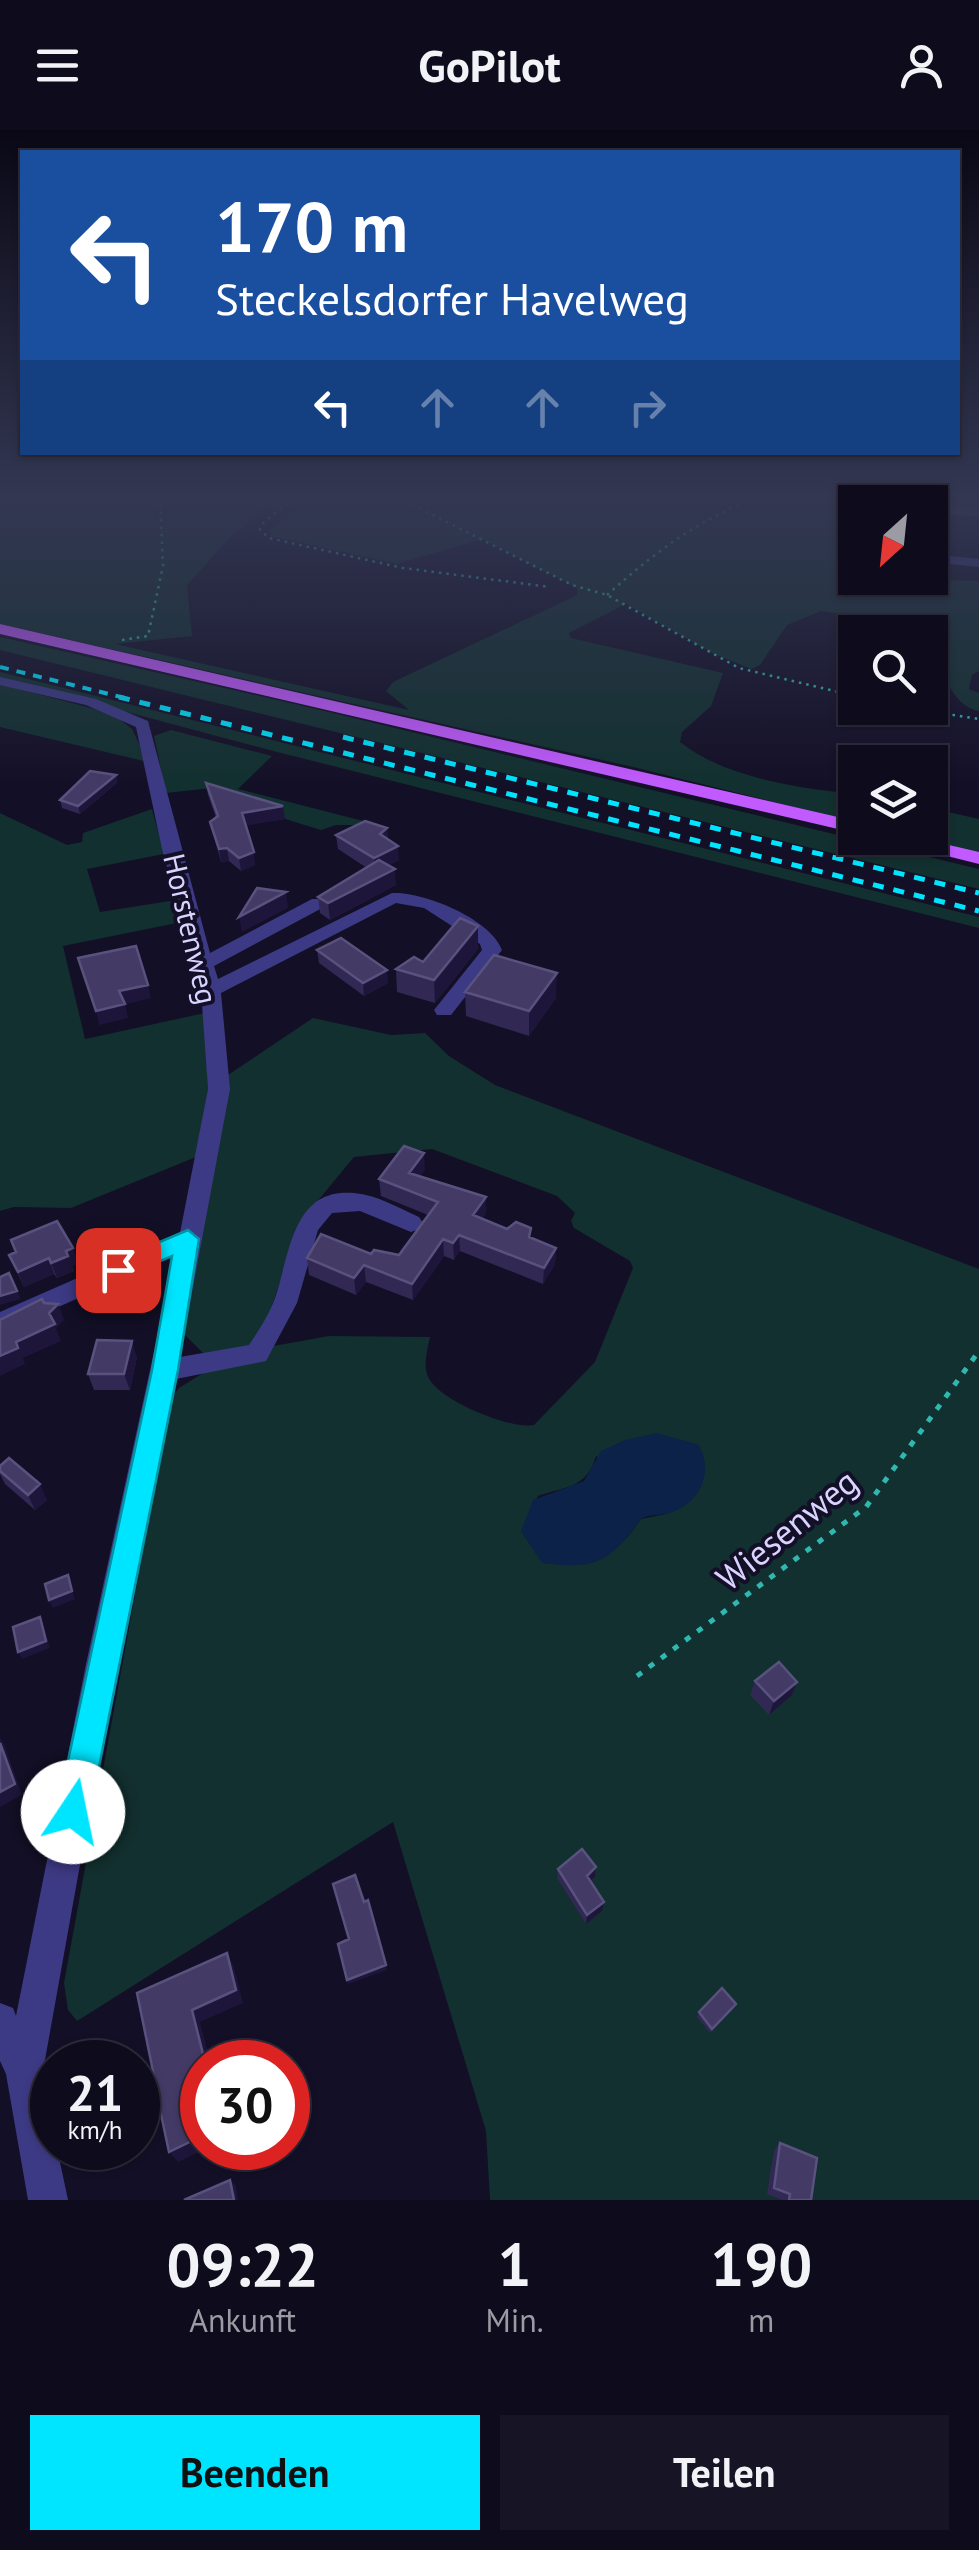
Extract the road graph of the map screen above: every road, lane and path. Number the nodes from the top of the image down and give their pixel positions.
1 (157, 595) edge
2 (607, 595) edge
3 (0, 629) edge
4 (127, 641) dead end
5 (0, 680) edge
6 (838, 692) edge
7 (948, 714) edge
8 (979, 719) edge
9 (838, 822) edge
10 (948, 850) edge
11 (979, 858) edge
12 (318, 903) edge
13 (207, 977) junction
14 (444, 1010) dead end
15 (411, 1223) dead end
16 (188, 1239) junction
17 (0, 1323) edge
18 (979, 1351) edge
19 (165, 1370) junction
20 (637, 1676) dead end
21 (0, 2021) edge
22 (24, 2071) junction
23 (48, 2200) edge

1 - 4 path
2 - 6 path
3 - 9 main road
5 - 13 street, Horstenweg
7 - 8 path
10 - 11 main road
12 - 13 street
13 - 14 street
13 - 16 street, Horstenweg
15 - 19 street
16 - 17 street
16 - 19 street, Horstenweg
18 - 20 path, Wiesenweg
19 - 22 street, Horstenweg
21 - 22 street
22 - 23 street, Horstenweg

